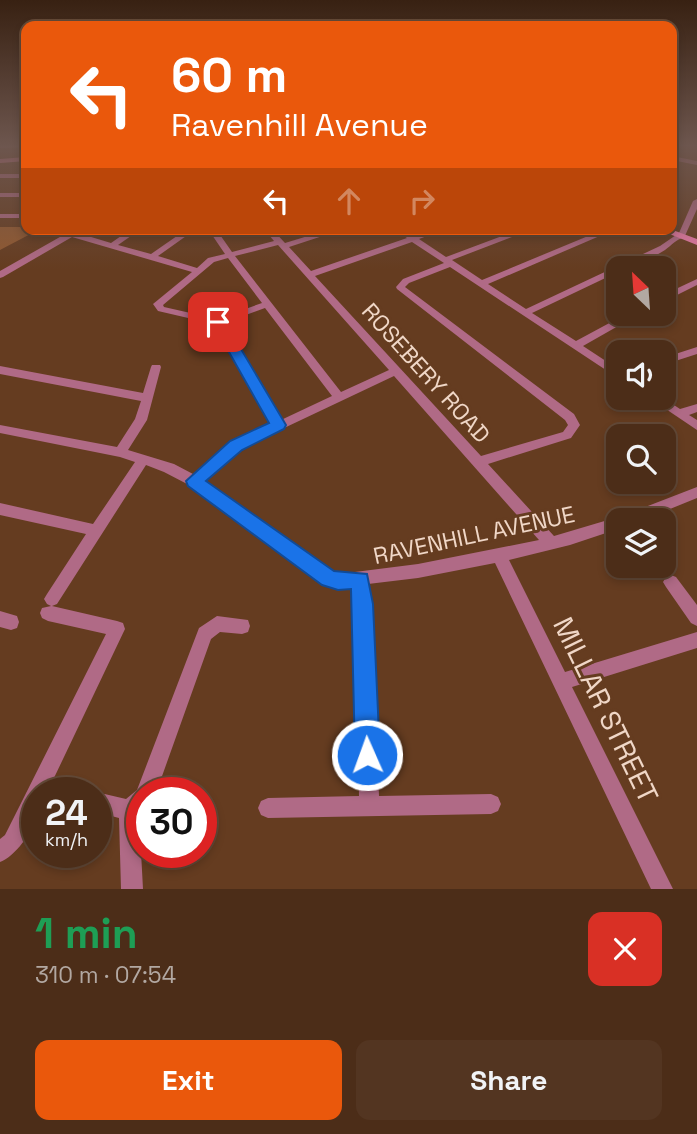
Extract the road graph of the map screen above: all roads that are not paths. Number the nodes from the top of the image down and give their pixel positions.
1 (0, 195) edge
2 (21, 195) edge
3 (697, 201) edge
4 (0, 216) edge
5 (21, 216) edge
6 (677, 234) edge
7 (71, 235) edge
8 (84, 235) edge
9 (128, 235) edge
10 (183, 235) edge
11 (216, 235) edge
12 (274, 235) edge
13 (317, 235) edge
14 (407, 235) edge
15 (425, 235) edge
16 (514, 235) edge
17 (598, 235) edge
18 (682, 236) junction
19 (413, 239) junction
20 (697, 242) edge
21 (282, 244) junction
22 (111, 246) junction
23 (645, 256) edge
24 (152, 257) junction
25 (232, 258) junction
26 (248, 259) dead end
27 (447, 262) junction
28 (196, 270) junction
29 (606, 274) edge
30 (0, 275) edge
31 (309, 275) junction
32 (697, 282) edge
33 (481, 284) junction
34 (676, 292) edge
35 (267, 304) junction
36 (525, 313) junction
37 (218, 322) junction
38 (612, 326) edge
39 (575, 346) junction
40 (697, 350) edge
41 (676, 357) edge
42 (606, 365) edge
43 (156, 367) dead end
44 (0, 370) edge
45 (396, 370) junction
46 (339, 397) junction
47 (148, 398) junction
48 (697, 408) edge
49 (673, 410) edge
50 (679, 414) junction
51 (278, 425) junction
52 (697, 426) edge
53 (0, 429) edge
54 (120, 452) junction
55 (144, 459) junction
56 (478, 462) junction
57 (194, 481) junction
58 (697, 492) edge
59 (657, 508) edge
60 (0, 509) edge
61 (606, 527) edge
62 (95, 530) junction
63 (552, 544) junction
64 (499, 556) junction
65 (360, 580) junction
66 (671, 582) dead end
67 (50, 606) joint
68 (697, 618) edge
69 (243, 626) dead end
70 (697, 640) edge
71 (561, 682) junction
72 (45, 777) edge
73 (152, 777) edge
74 (491, 804) dead end
75 (369, 806) junction
76 (268, 808) dead end
77 (21, 824) edge
78 (0, 852) edge
79 (133, 868) edge
80 (132, 889) edge
81 (662, 889) edge

1 - 2 street
3 - 18 street
4 - 5 street
6 - 18 street
7 - 30 street
8 - 22 street
9 - 22 street
10 - 24 street
11 - 25 street
12 - 21 street, ROSEBERY ROAD
13 - 21 street
14 - 19 street
15 - 19 street
16 - 27 street
17 - 33 street
18 - 20 street
18 - 23 street
19 - 27 street
19 - 31 street
21 - 25 street
21 - 31 street, ROSEBERY ROAD
22 - 24 street
24 - 28 street
25 - 26 street
25 - 28 street
25 - 35 street
27 - 33 street
27 - 56 street
28 - 37 street
29 - 36 street
31 - 45 street, ROSEBERY ROAD
32 - 34 street
33 - 36 street
35 - 37 street
35 - 46 street
36 - 39 street
37 - 51 street
38 - 39 street
39 - 42 street
40 - 41 street
43 - 47 street
44 - 47 street
45 - 46 street
45 - 56 street, ROSEBERY ROAD
46 - 51 street
47 - 54 street
48 - 50 street
49 - 50 street
50 - 52 street
51 - 57 street
53 - 54 street, RAVENHILL AVENUE
54 - 55 street, RAVENHILL AVENUE
55 - 57 street, RAVENHILL AVENUE
55 - 62 street
56 - 63 street, ROSEBERY ROAD
57 - 65 street, RAVENHILL AVENUE
58 - 59 street
60 - 62 street
61 - 63 street, RAVENHILL AVENUE
62 - 67 street
63 - 64 street, RAVENHILL AVENUE
64 - 65 street, RAVENHILL AVENUE
64 - 71 street, MILLAR STREET
65 - 75 street
66 - 68 street
67 - 72 street
69 - 73 street
70 - 71 street
71 - 81 street, MILLAR STREET
74 - 75 street
75 - 76 street
77 - 78 street
79 - 80 street

